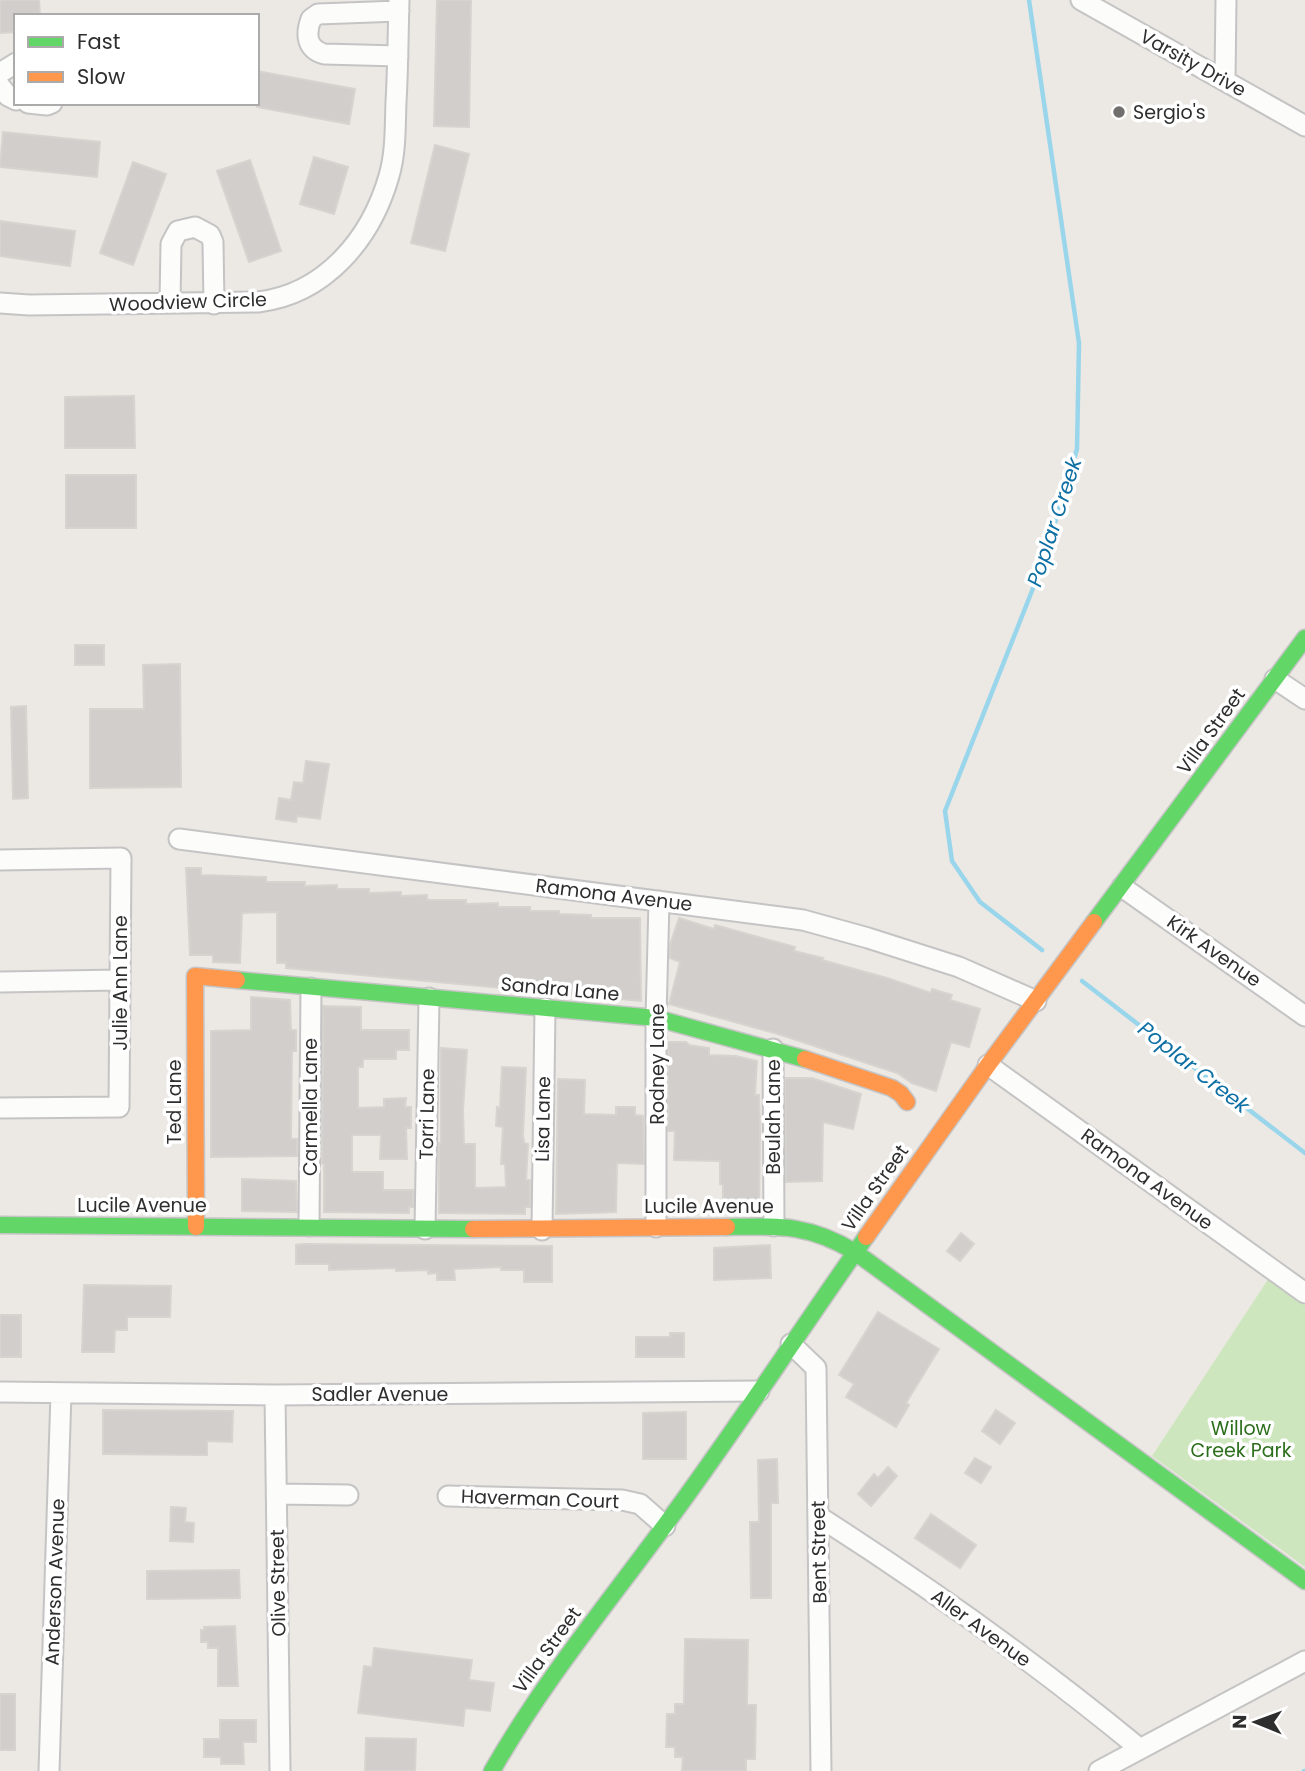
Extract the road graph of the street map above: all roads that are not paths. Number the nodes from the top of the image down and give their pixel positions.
1 (1081, 0) edge
2 (1226, 0) edge
3 (399, 6) edge
4 (398, 56) junction
5 (1225, 79) junction
6 (0, 86) edge
7 (14, 99) edge
8 (1305, 126) edge
9 (0, 303) edge
10 (170, 303) junction
11 (214, 304) junction
12 (1305, 638) edge
13 (1275, 679) junction
14 (1305, 699) edge
15 (179, 839) dead end
16 (0, 860) edge
17 (1122, 887) junction
18 (659, 901) junction
19 (195, 976) joint
20 (120, 980) junction
21 (0, 982) edge
22 (311, 988) junction
23 (429, 999) junction
24 (1036, 1001) junction
25 (545, 1008) junction
26 (1305, 1016) edge
27 (656, 1018) junction
28 (773, 1049) junction
29 (988, 1065) junction
30 (907, 1102) dead end
31 (0, 1108) edge
32 (0, 1225) edge
33 (309, 1226) junction
34 (774, 1226) junction
35 (196, 1227) junction
36 (656, 1227) junction
37 (425, 1229) junction
38 (542, 1230) junction
39 (855, 1252) junction
40 (1305, 1293) edge
41 (791, 1344) junction
42 (759, 1391) junction
43 (0, 1392) edge
44 (61, 1393) junction
45 (275, 1395) junction
46 (277, 1494) junction
47 (348, 1495) dead end
48 (448, 1496) dead end
49 (818, 1516) junction
50 (665, 1526) junction
51 (1305, 1581) edge
52 (1305, 1661) edge
53 (1139, 1748) junction
54 (49, 1771) edge
55 (280, 1771) edge
56 (492, 1771) edge
57 (821, 1771) edge
58 (1099, 1771) edge

1 - 5 street, Varsity Drive
2 - 5 street
3 - 4 street, Woodview Circle
3 - 4 street
4 - 11 street, Woodview Circle
5 - 8 street, Varsity Drive
6 - 7 street
9 - 10 street, Woodview Circle
10 - 11 street, Woodview Circle
10 - 11 street
12 - 13 street, Villa Street
13 - 14 street
13 - 17 street, Villa Street
15 - 18 street, Ramona Avenue
16 - 20 street, Julie Ann Lane
17 - 24 street, Villa Street
17 - 26 street, Kirk Avenue
18 - 24 street, Ramona Avenue
18 - 27 street, Rodney Lane
19 - 22 street, Sandra Lane
19 - 35 street, Ted Lane
20 - 21 street
20 - 31 street, Julie Ann Lane
22 - 23 street, Sandra Lane
22 - 33 street, Carmella Lane
23 - 25 street, Sandra Lane
23 - 37 street, Torri Lane
24 - 29 street, Villa Street
25 - 27 street, Sandra Lane
25 - 38 street, Lisa Lane
27 - 28 street, Sandra Lane
27 - 36 street, Rodney Lane
28 - 30 street, Sandra Lane
28 - 34 street, Beulah Lane
29 - 39 street, Villa Street
29 - 40 street, Ramona Avenue
32 - 35 street, Lucile Avenue
33 - 35 street, Lucile Avenue
33 - 37 street, Lucile Avenue
34 - 36 street, Lucile Avenue
34 - 39 street, Lucile Avenue
36 - 38 street, Lucile Avenue
37 - 38 street, Lucile Avenue
39 - 41 street, Villa Street
39 - 51 street, Lucile Avenue
41 - 42 street, Villa Street
41 - 49 street, Bent Street
42 - 45 street, Sadler Avenue
42 - 50 street, Villa Street
43 - 44 street, Sadler Avenue
44 - 45 street, Sadler Avenue
44 - 54 street, Anderson Avenue
45 - 46 street, Olive Street
46 - 47 street
46 - 55 street, Olive Street
48 - 50 street, Haverman Court
49 - 53 street, Aller Avenue
49 - 57 street, Bent Street
50 - 56 street, Villa Street
52 - 53 street
53 - 58 street

